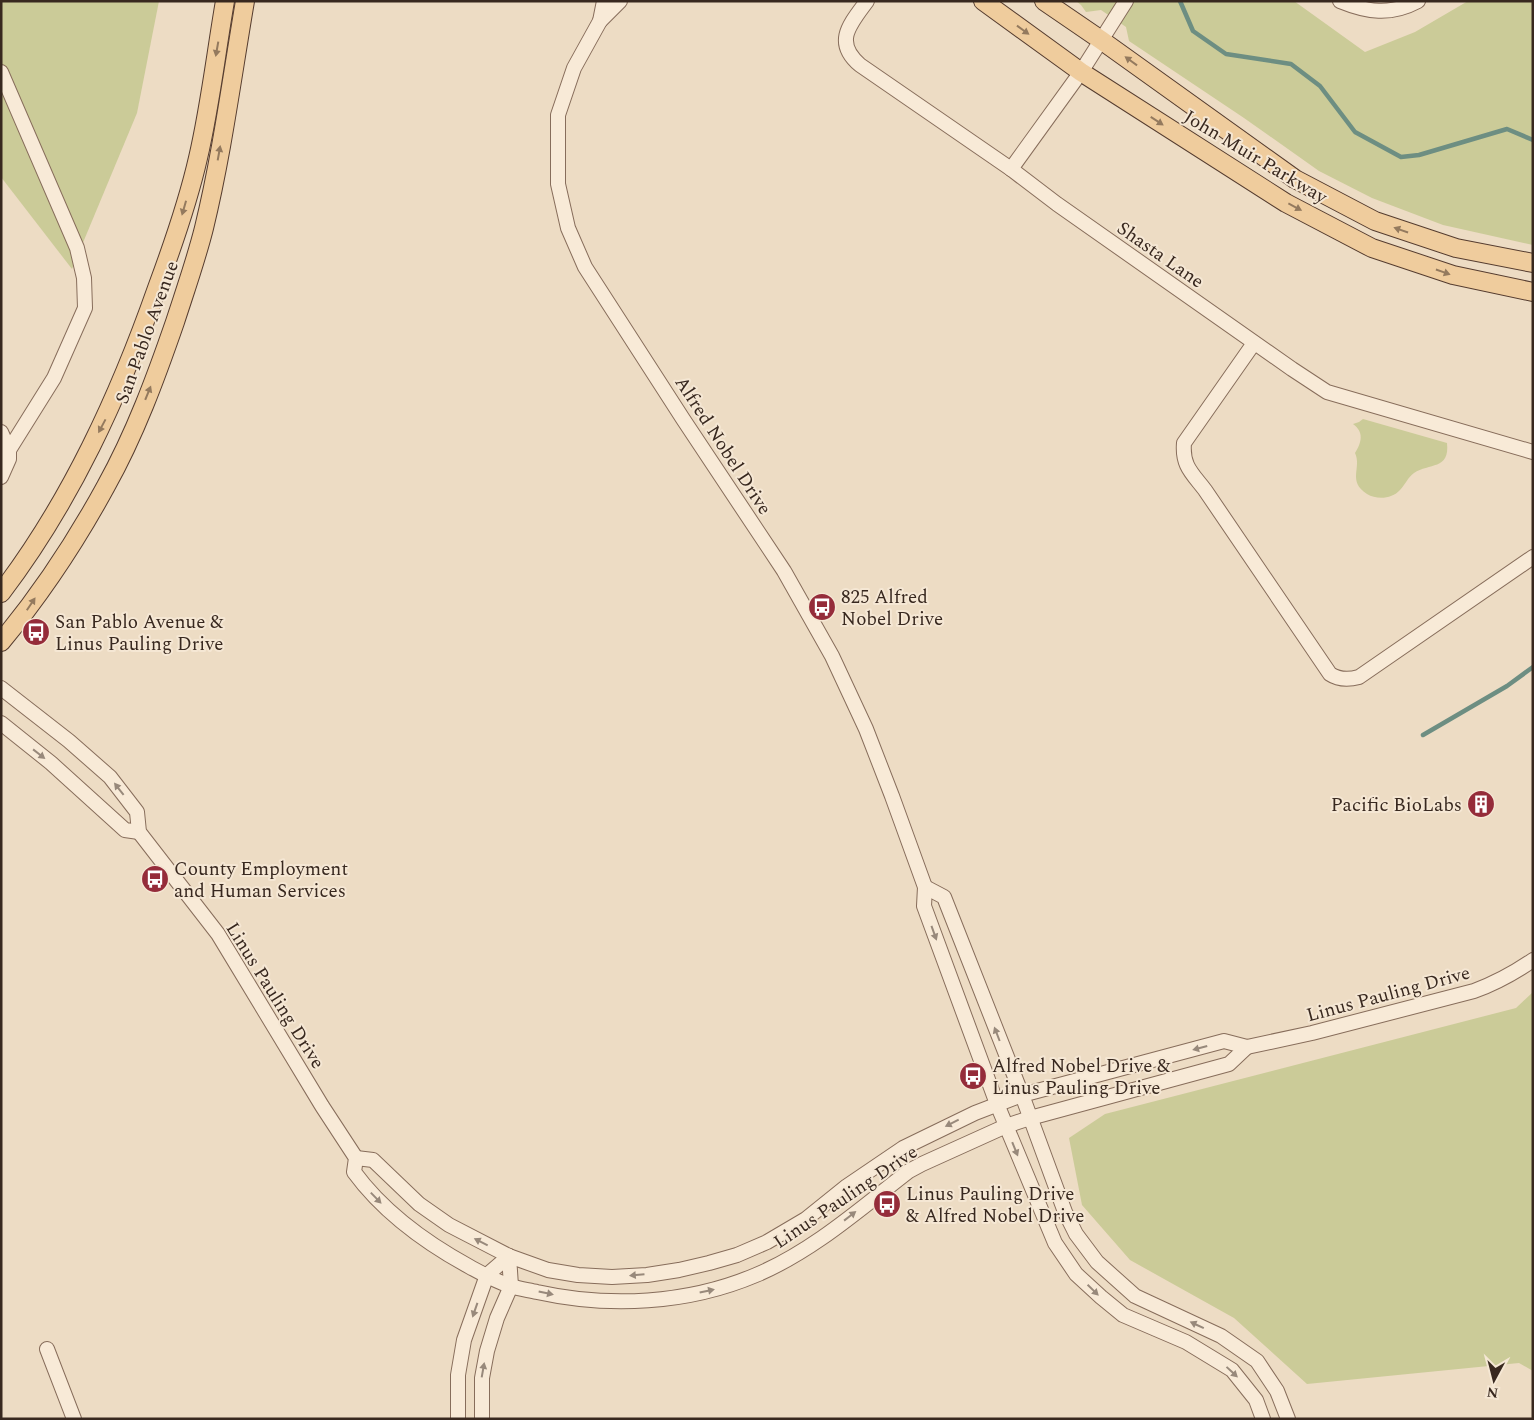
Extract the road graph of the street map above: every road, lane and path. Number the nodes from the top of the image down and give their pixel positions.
1 (225, 1) edge
2 (245, 1) edge
3 (604, 1) edge
4 (620, 1) edge
5 (867, 1) edge
6 (983, 1) edge
7 (1044, 1) edge
8 (1126, 1) edge
9 (1340, 1) edge
10 (1418, 1) edge
11 (600, 21) junction
12 (1101, 40) junction
13 (1, 72) edge
14 (1081, 72) junction
15 (1011, 169) junction
16 (1533, 263) edge
17 (1533, 292) edge
18 (1254, 343) junction
19 (1, 432) edge
20 (8, 450) junction
21 (1533, 452) edge
22 (1, 476) edge
23 (1533, 557) edge
24 (1, 593) edge
25 (1, 642) edge
26 (1, 688) edge
27 (1, 723) edge
28 (139, 832) junction
29 (925, 886) junction
30 (1533, 960) edge
31 (1247, 1047) junction
32 (1022, 1095) junction
33 (997, 1104) junction
34 (1030, 1118) junction
35 (1006, 1126) junction
36 (356, 1158) junction
37 (509, 1256) junction
38 (487, 1275) junction
39 (511, 1286) junction
40 (47, 1349) dead end
41 (74, 1419) edge
42 (458, 1419) edge
43 (482, 1419) edge
44 (1263, 1419) edge
45 (1288, 1419) edge

1 -> 24 main road, San Pablo Avenue
25 -> 2 main road, San Pablo Avenue
3 - 11 street, Alfred Nobel Drive
4 - 11 street, Alfred Nobel Drive
5 - 15 street, Shasta Lane
6 -> 14 main road, John Muir Parkway
7 - 12 main road, John Muir Parkway
8 - 12 street
9 - 10 street
11 - 29 street, Alfred Nobel Drive
12 - 14 street
16 -> 12 main road, John Muir Parkway
13 - 20 street
14 - 15 street
14 -> 17 main road, John Muir Parkway
15 - 18 street, Shasta Lane
18 - 21 street, Shasta Lane
18 - 23 street
19 - 20 street
20 - 22 street
28 -> 26 street, Linus Pauling Drive
27 -> 28 street, Linus Pauling Drive
28 - 36 street, Linus Pauling Drive
32 -> 29 street
29 -> 33 street, Alfred Nobel Drive
30 - 31 street, Linus Pauling Drive
31 -> 32 street, Linus Pauling Drive
31 - 34 street, Linus Pauling Drive
32 - 33 street, Linus Pauling Drive
32 - 34 street
33 - 35 street, Alfred Nobel Drive
33 -> 37 street, Linus Pauling Drive
34 - 35 street, Linus Pauling Drive
45 -> 34 street
39 -> 35 street, Linus Pauling Drive
35 -> 44 street, Alfred Nobel Drive
37 -> 36 street, Linus Pauling Drive
36 -> 38 street, Linus Pauling Drive
37 - 38 street
37 - 39 street
38 - 39 street, Linus Pauling Drive
38 -> 42 street
43 -> 39 street
40 - 41 street

